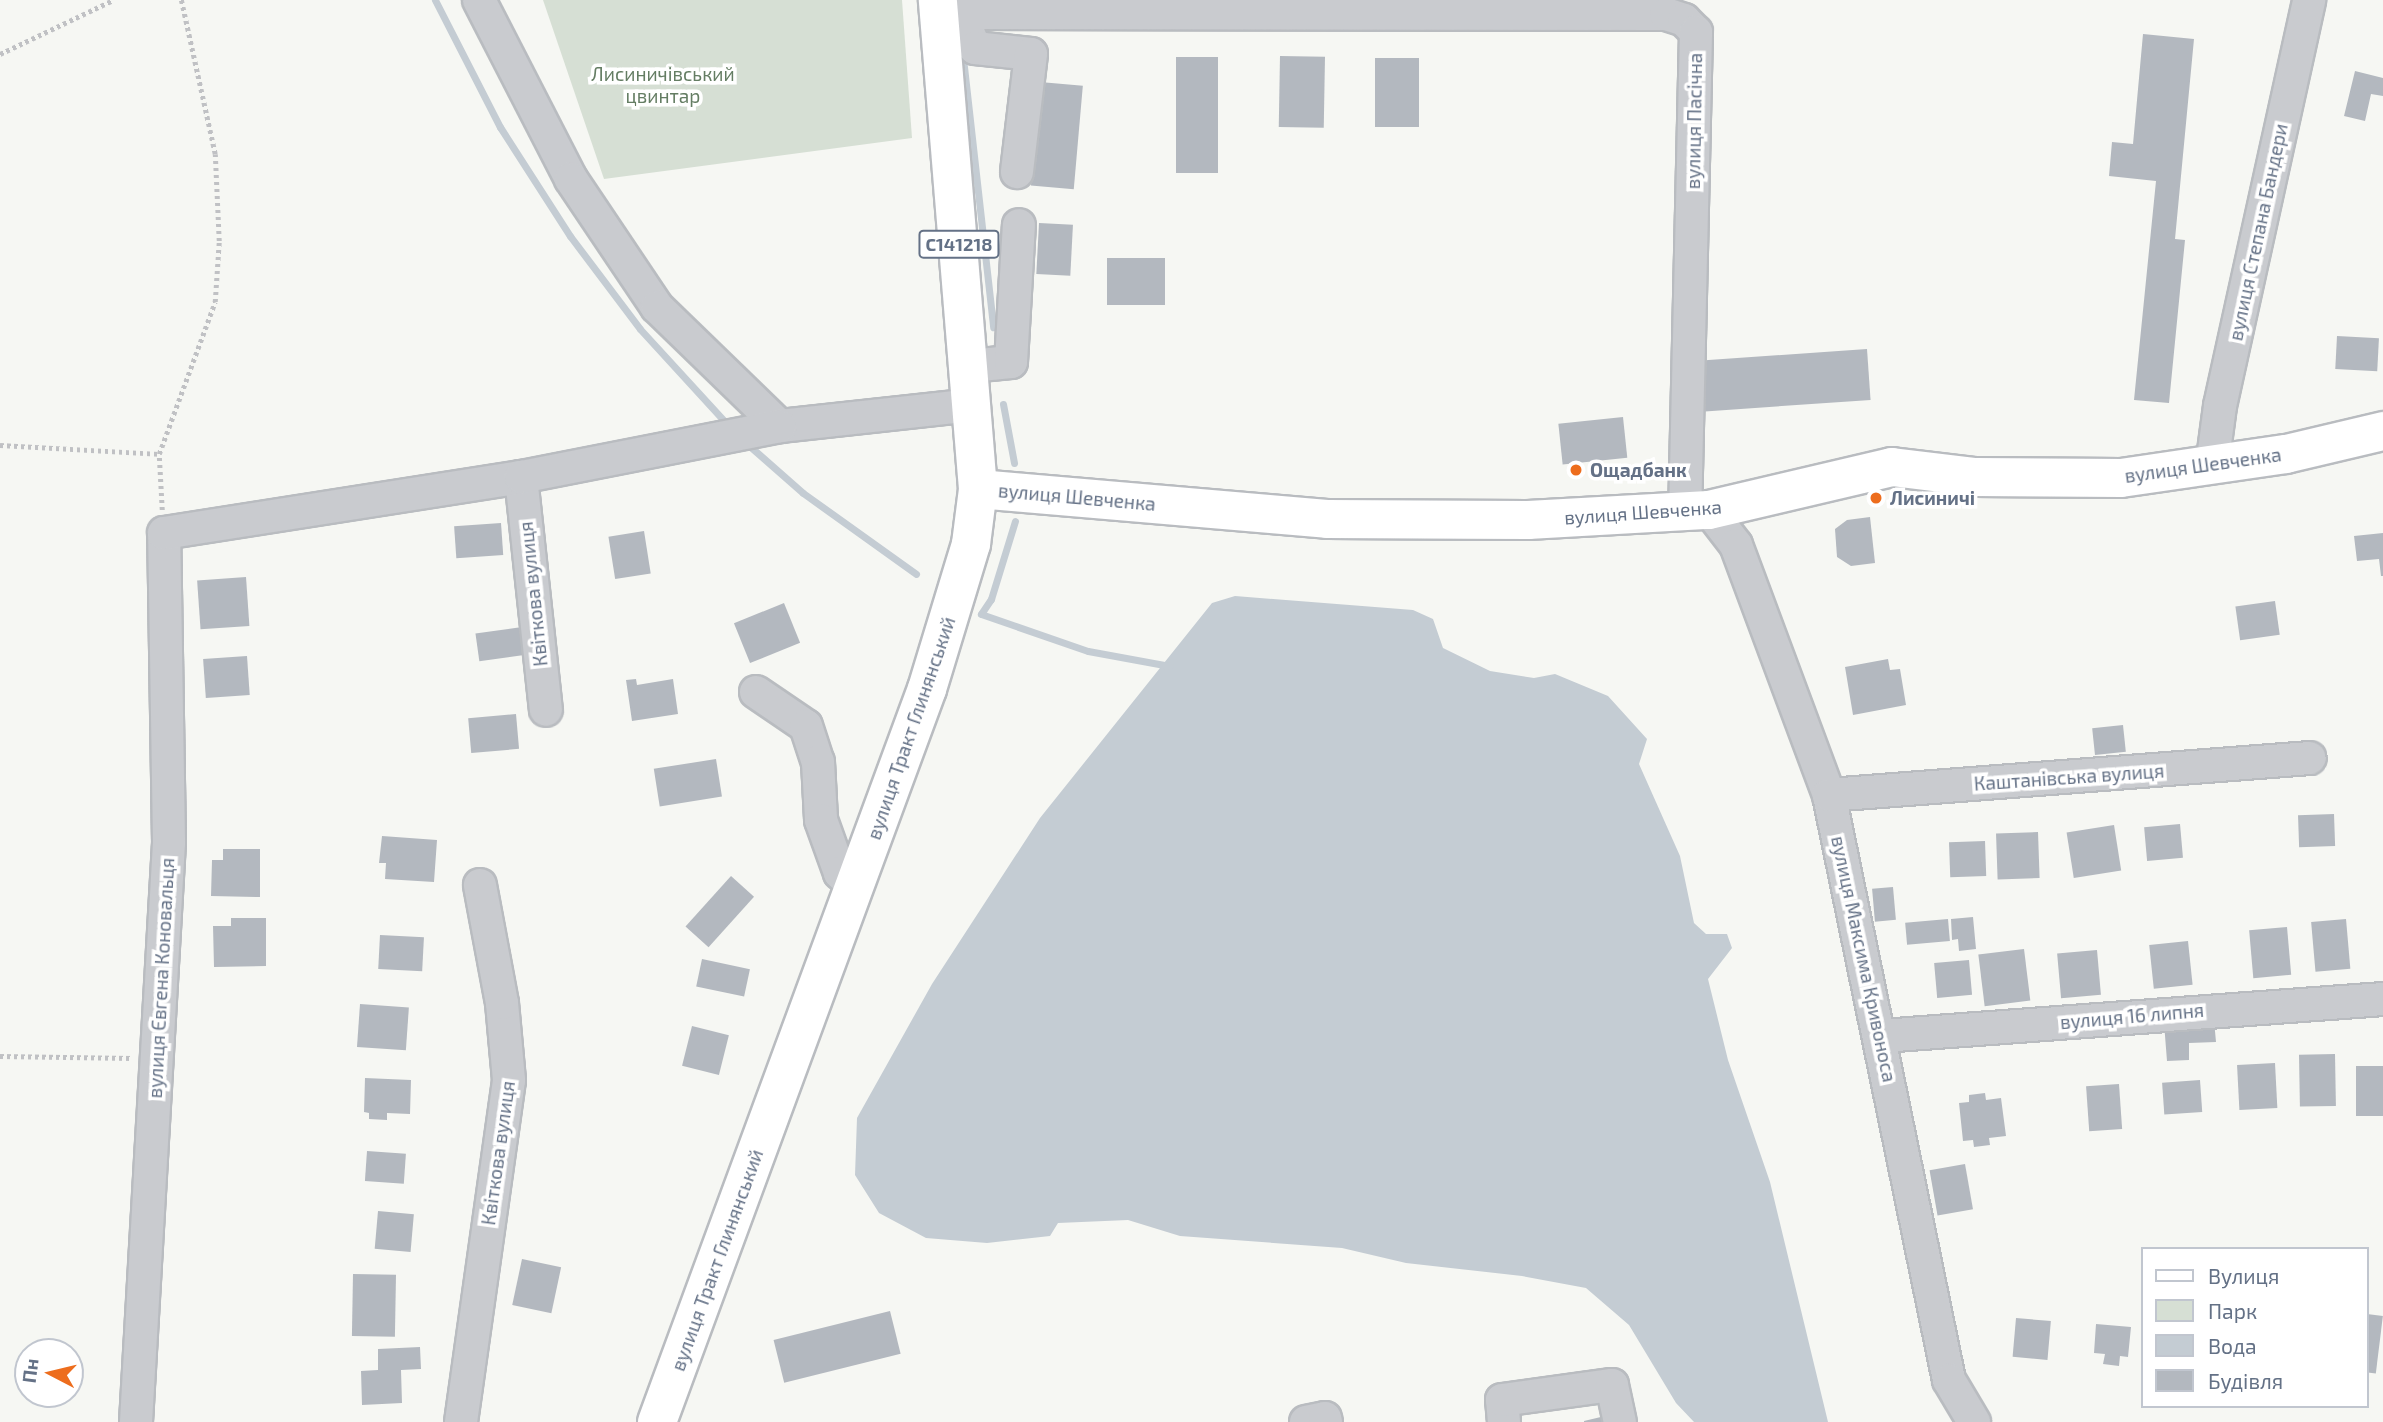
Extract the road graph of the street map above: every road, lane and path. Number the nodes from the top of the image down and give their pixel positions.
1 (113, 0) edge
2 (181, 0) edge
3 (479, 0) edge
4 (2309, 0) edge
5 (945, 10) edge
6 (1686, 10) edge
7 (0, 54) edge
8 (1017, 172) dead end
9 (1019, 225) dead end
10 (970, 366) junction
11 (972, 405) junction
12 (765, 428) junction
13 (2383, 431) edge
14 (0, 444) edge
15 (159, 454) junction
16 (2212, 466) junction
17 (521, 477) junction
18 (978, 489) junction
19 (1697, 511) junction
20 (164, 533) junction
21 (756, 692) dead end
22 (546, 710) dead end
23 (2310, 758) dead end
24 (1829, 795) junction
25 (480, 886) dead end
26 (856, 886) junction
27 (2383, 999) edge
28 (1882, 1036) junction
29 (0, 1056) edge
30 (156, 1059) junction
31 (136, 1422) edge
32 (461, 1422) edge
33 (657, 1422) edge
34 (1306, 1422) edge
35 (1326, 1422) edge
36 (1504, 1422) edge
37 (1620, 1422) edge
38 (1974, 1422) edge

1 - 7 path
2 - 15 path
3 - 12 street
4 - 16 street, вулиця Степана Бандери
5 - 6 street, вулиця Пасічна
5 - 8 street
5 - 10 main road, вулиця Тракт Глинянський / С141218
6 - 19 street, вулиця Пасічна
9 - 10 street
10 - 11 main road, вулиця Тракт Глинянський / С141218
11 - 12 street
11 - 18 main road, вулиця Тракт Глинянський / С141218
12 - 17 street
13 - 16 main road, вулиця Шевченка
14 - 15 path
15 - 20 path
16 - 19 main road, вулиця Шевченка
17 - 20 street
17 - 22 street, Квіткова вулиця
18 - 19 main road, вулиця Шевченка
18 - 26 main road, вулиця Тракт Глинянський
19 - 24 street, вулиця Максима Кривоноса
20 - 30 street, вулиця Євгена Коновальця
21 - 26 street
23 - 24 street, Каштанівська вулиця
24 - 28 street, вулиця Максима Кривоноса
25 - 32 street, Квіткова вулиця
26 - 33 main road, вулиця Тракт Глинянський
27 - 28 street, вулиця 16 липня
28 - 38 street, вулиця Максима Кривоноса
29 - 30 path
30 - 31 street, вулиця Євгена Коновальця
34 - 35 street
36 - 37 street

